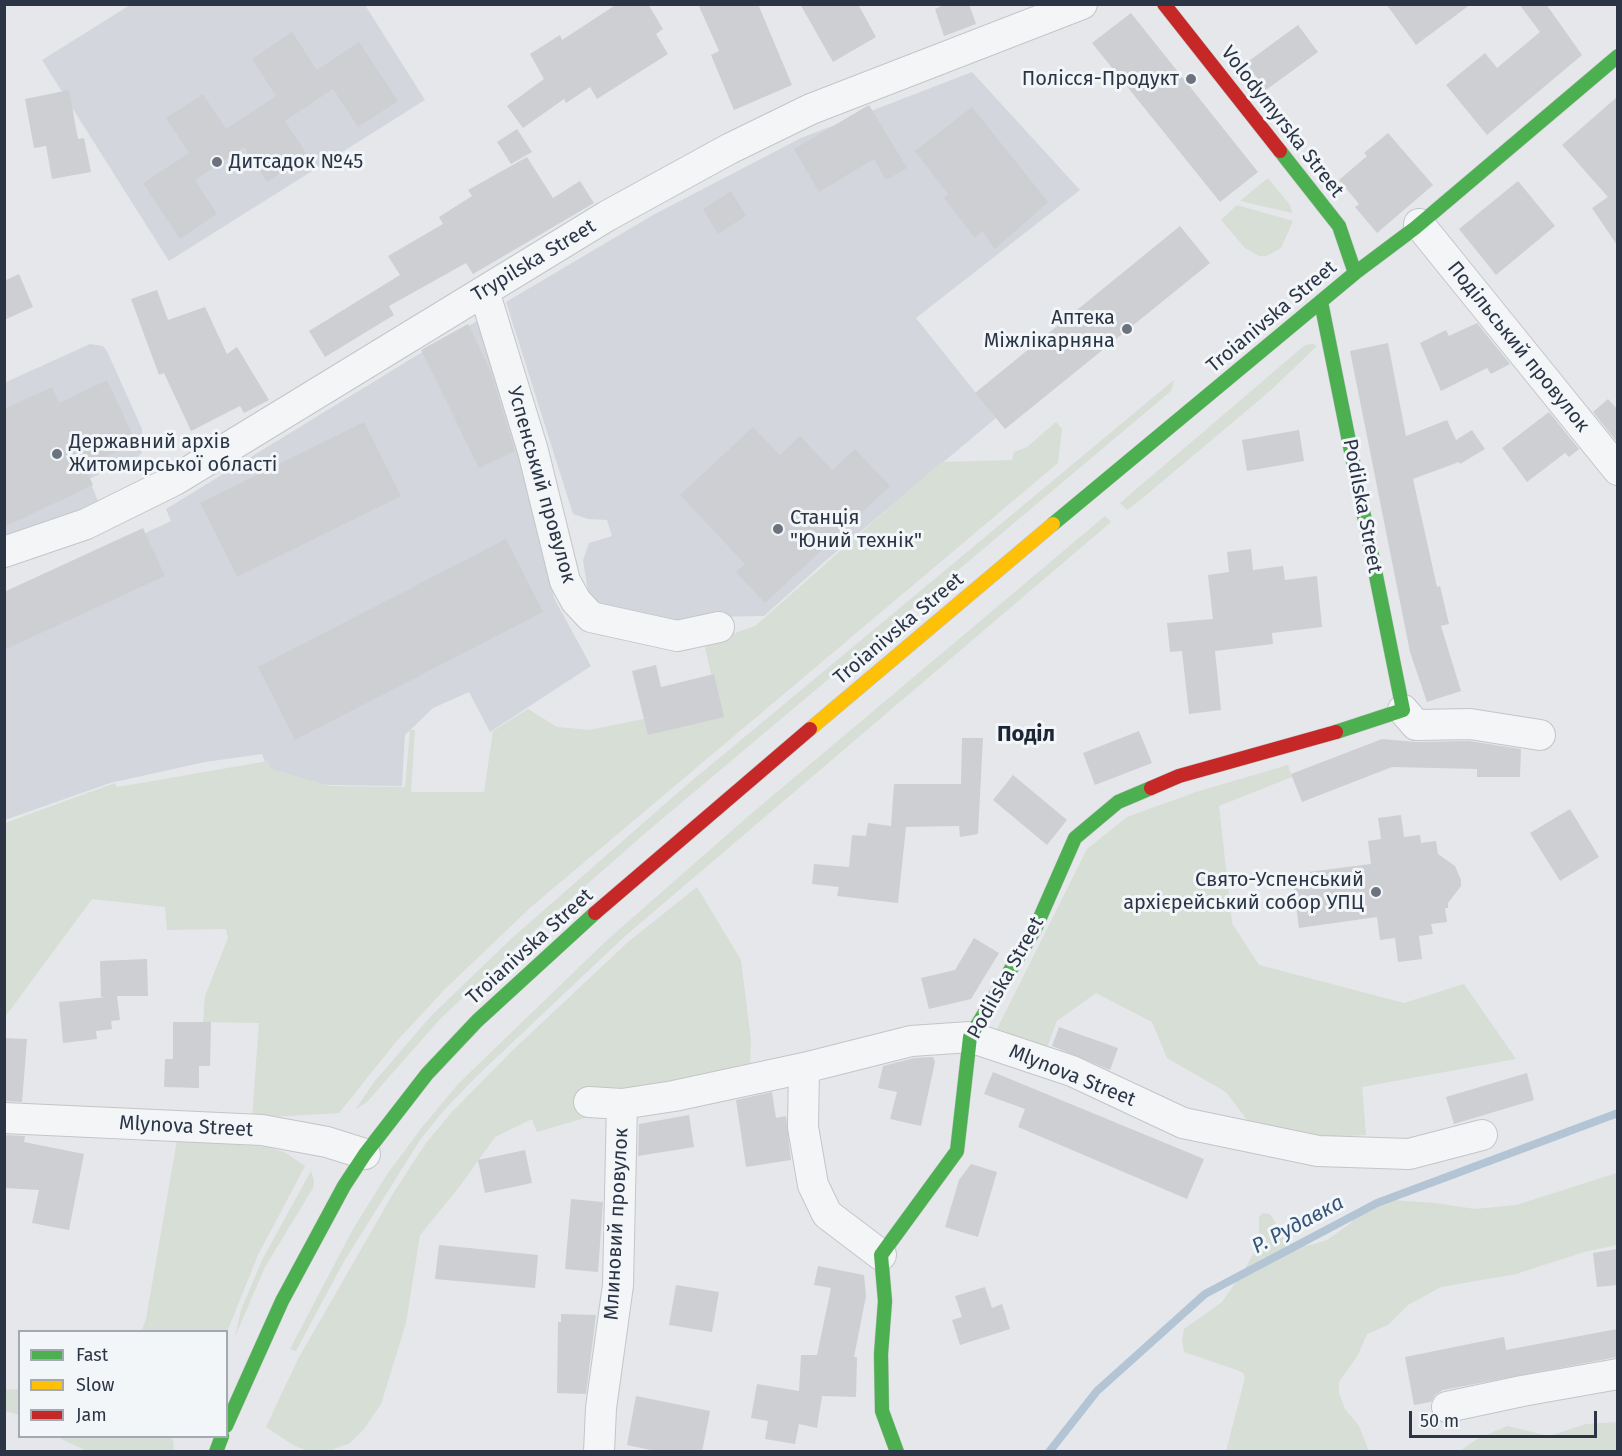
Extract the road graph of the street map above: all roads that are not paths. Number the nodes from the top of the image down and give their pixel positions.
1 (1082, 4) edge
2 (1164, 4) edge
3 (1617, 56) edge
4 (1419, 224) junction
5 (1355, 273) junction
6 (484, 291) junction
7 (1321, 302) junction
8 (1617, 470) edge
9 (4, 552) edge
10 (719, 627) dead end
11 (1403, 710) junction
12 (1540, 735) dead end
13 (970, 1037) junction
14 (804, 1068) junction
15 (589, 1102) dead end
16 (622, 1104) junction
17 (4, 1118) edge
18 (1482, 1135) dead end
19 (365, 1154) junction
20 (881, 1255) junction
21 (1617, 1374) edge
22 (1447, 1407) dead end
23 (228, 1422) edge
24 (222, 1438) edge
25 (216, 1452) edge
26 (599, 1452) edge
27 (897, 1452) edge

1 - 6 street, Trypilska Street
2 - 5 street, Volodymyrska Street
3 - 4 street, Troianivska Street
4 - 5 street, Troianivska Street
4 - 8 street, Подільський провулок
5 - 7 street, Troianivska Street
6 - 9 street, Trypilska Street
6 - 10 street, Успенський провулок
7 - 11 street, Podilska Street
7 - 19 street, Troianivska Street
11 - 12 street
11 - 13 street, Podilska Street
13 - 14 street, Mlynova Street
13 - 18 street, Mlynova Street
13 - 20 street, Podilska Street
14 - 16 street, Mlynova Street
14 - 20 street
15 - 16 street, Mlynova Street
16 - 26 street, Млиновий провулок
17 - 19 street, Mlynova Street
19 - 23 street, Troianivska Street
20 - 27 street
21 - 22 street
24 - 25 street

